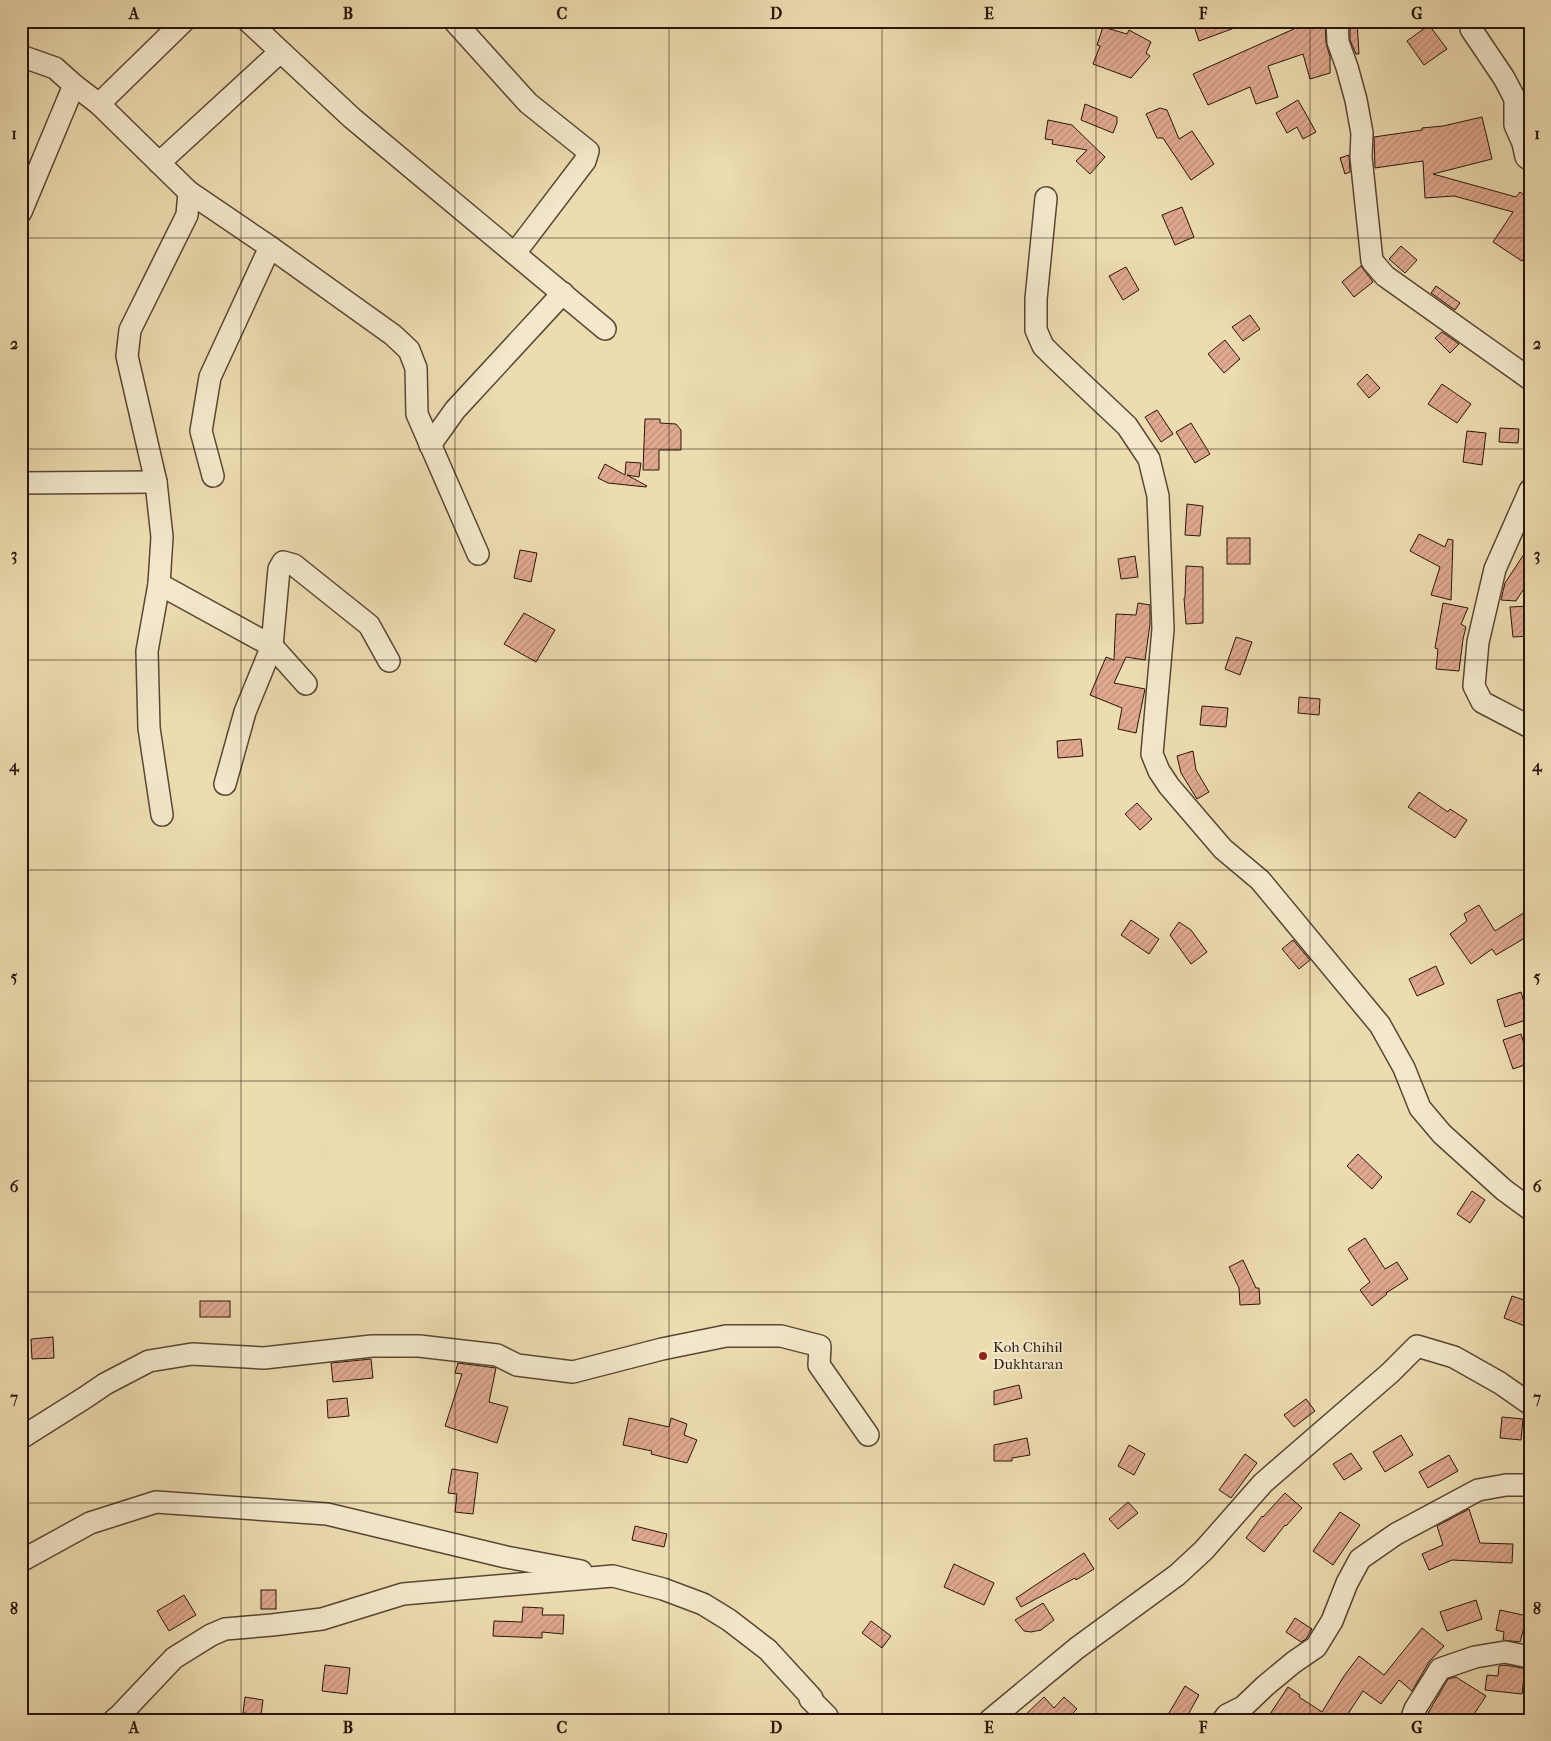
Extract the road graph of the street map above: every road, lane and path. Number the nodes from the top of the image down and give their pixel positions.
1 (184, 21) edge
2 (248, 21) edge
3 (454, 21) edge
4 (1336, 21) edge
5 (1470, 21) edge
6 (280, 52) junction
7 (21, 56) edge
8 (74, 85) junction
9 (99, 104) junction
10 (1530, 160) edge
11 (159, 163) junction
12 (189, 192) junction
13 (1046, 198) dead end
14 (21, 212) edge
15 (270, 247) junction
16 (515, 253) junction
17 (563, 293) junction
18 (606, 330) dead end
19 (1530, 379) edge
20 (430, 445) junction
21 (213, 476) dead end
22 (156, 482) junction
23 (21, 483) edge
24 (1530, 490) edge
25 (478, 554) dead end
26 (160, 584) junction
27 (272, 646) junction
28 (388, 661) dead end
29 (306, 684) dead end
30 (1530, 727) edge
31 (225, 784) dead end
32 (162, 815) dead end
33 (1530, 1208) edge
34 (1530, 1404) edge
35 (868, 1435) dead end
36 (21, 1438) edge
37 (1530, 1486) edge
38 (21, 1561) edge
39 (614, 1576) junction
40 (1530, 1658) edge
41 (812, 1698) junction
42 (114, 1720) edge
43 (828, 1720) edge
44 (839, 1720) edge
45 (990, 1720) edge
46 (1223, 1720) edge
47 (1411, 1720) edge

1 - 9 street
2 - 6 street
3 - 16 street
4 - 19 street
5 - 10 street
6 - 11 street
6 - 16 street
7 - 8 street
8 - 9 street
8 - 14 street
9 - 11 street
11 - 12 street
12 - 15 street
12 - 22 street
13 - 33 street
15 - 20 street
15 - 21 street
16 - 17 street
17 - 18 street
17 - 20 street
20 - 25 street
22 - 23 street
22 - 26 street
24 - 30 street
26 - 27 street
26 - 32 street
27 - 28 street
27 - 29 street
27 - 31 street
34 - 45 street
35 - 36 street
37 - 46 street
38 - 39 street
39 - 41 street
39 - 42 street
40 - 47 street
41 - 43 street
41 - 44 street

